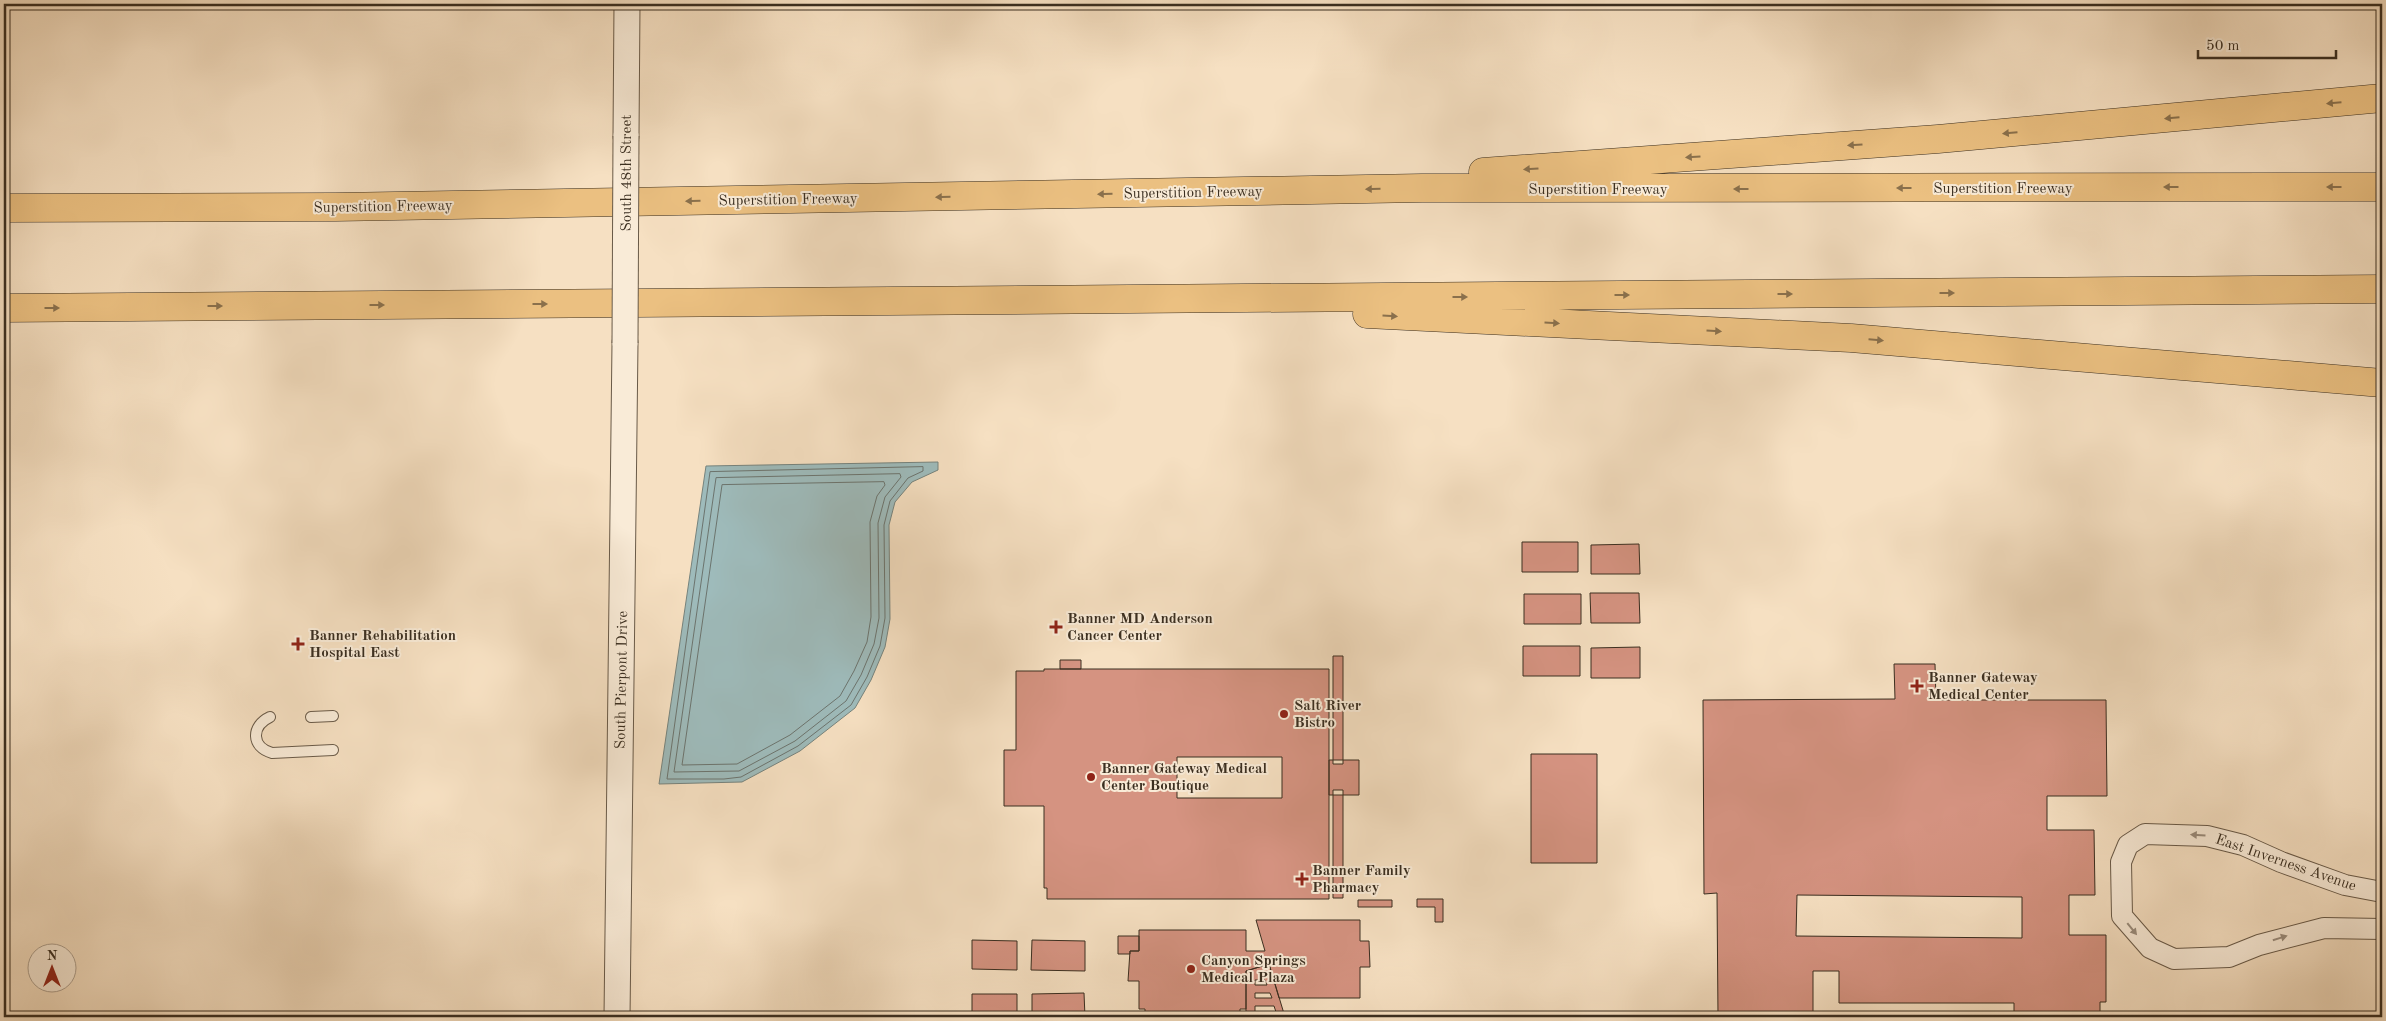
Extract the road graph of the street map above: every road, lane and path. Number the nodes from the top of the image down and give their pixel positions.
1 (627, 4) edge
2 (2382, 98) edge
3 (2382, 187) edge
4 (1422, 188) junction
5 (4, 193) edge
6 (336, 207) junction
7 (4, 208) edge
8 (2382, 289) edge
9 (1061, 300) junction
10 (4, 308) edge
11 (625, 343) joint
12 (2382, 383) edge
13 (333, 716) dead end
14 (270, 717) dead end
15 (311, 717) dead end
16 (333, 750) dead end
17 (2382, 892) edge
18 (2382, 929) edge
19 (617, 1017) edge

1 - 11 street, South 48th Street, bridge
2 -> 4 highway
3 -> 4 highway, Superstition Freeway
4 -> 6 highway, Superstition Freeway
5 - 6 highway
6 - 7 highway, Superstition Freeway
9 -> 8 highway
10 -> 9 highway
9 -> 12 highway
11 - 19 street, South Pierpont Drive
13 - 15 lane
14 - 16 lane
17 -> 18 street, East Inverness Avenue

